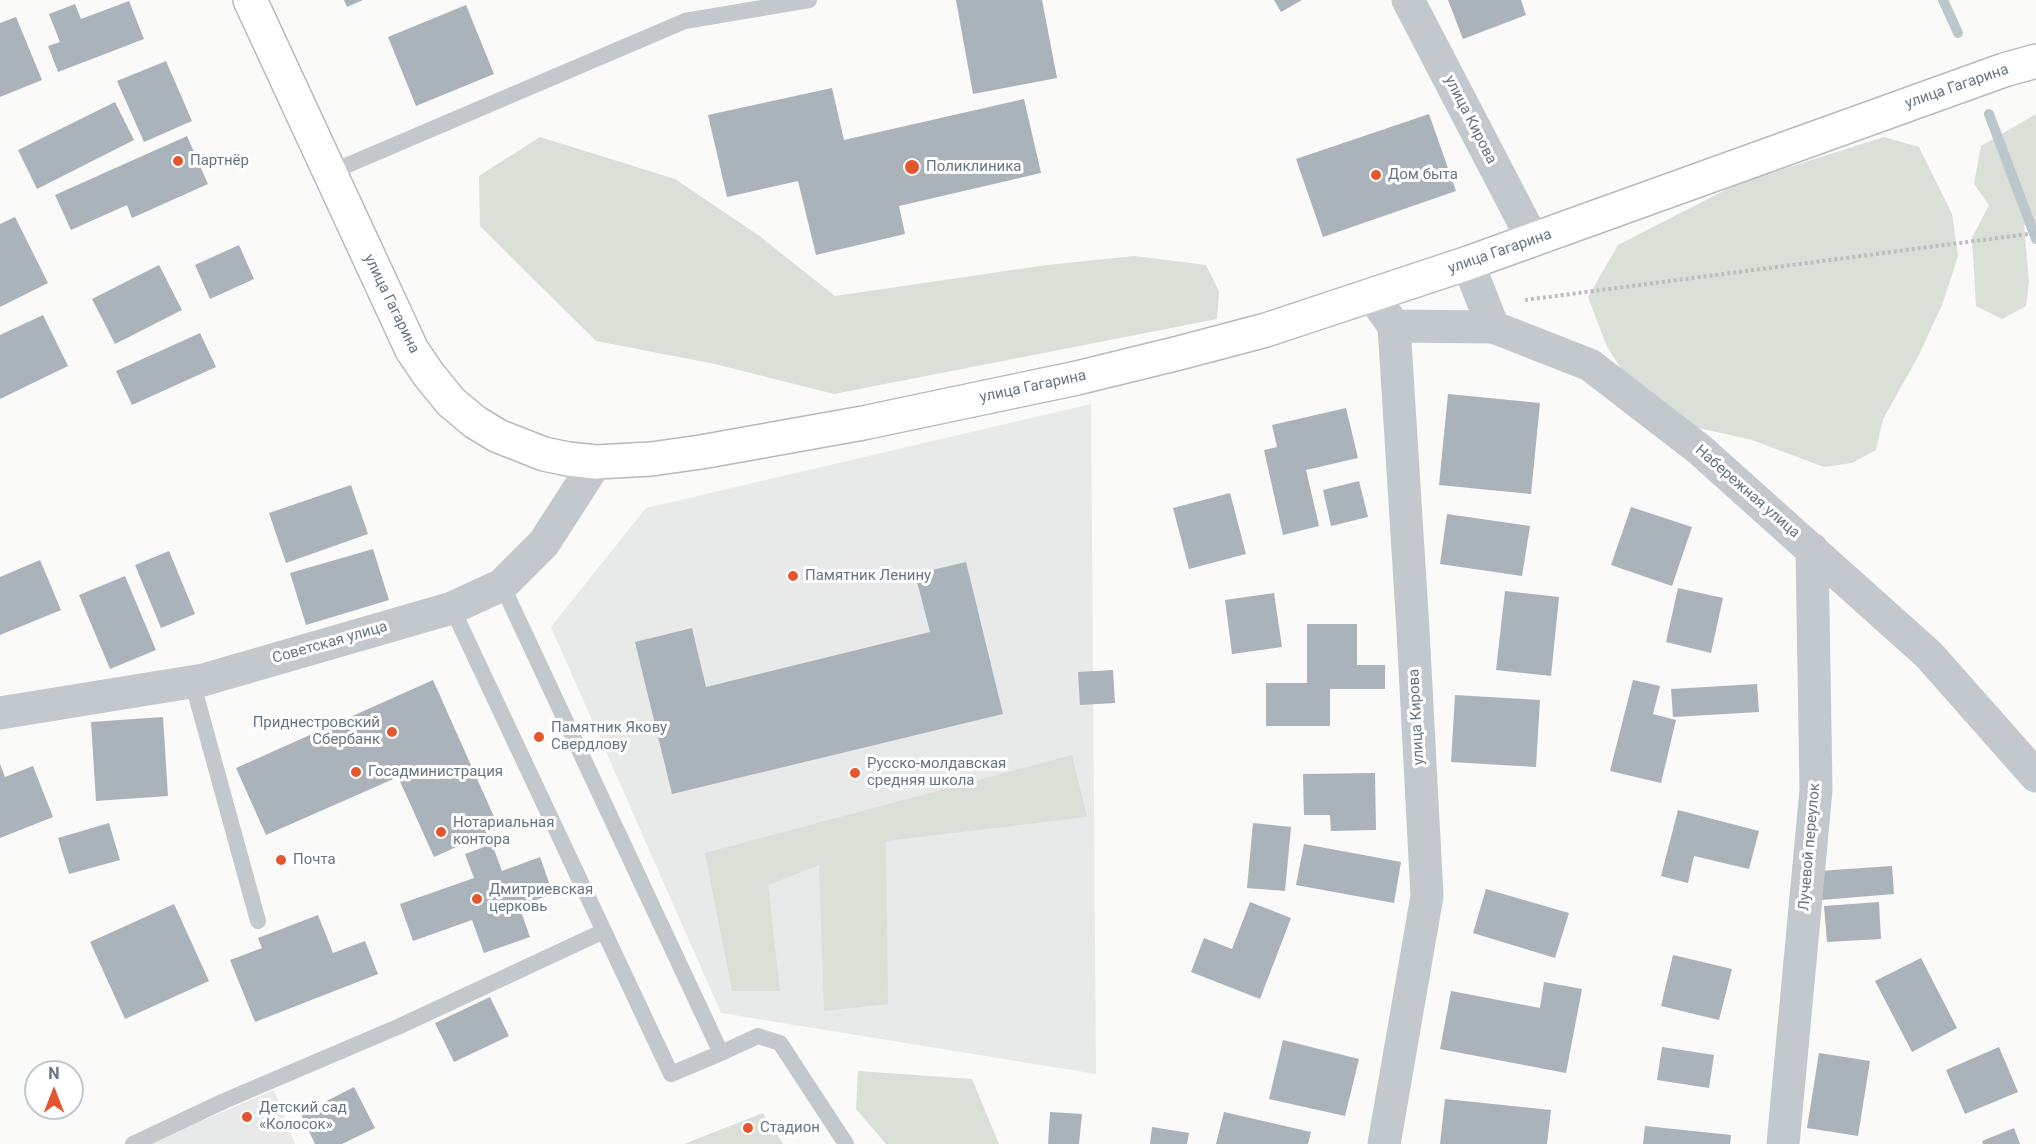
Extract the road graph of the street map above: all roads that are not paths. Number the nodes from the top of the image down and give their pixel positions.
1 (250, 0) edge
2 (809, 0) edge
3 (1408, 0) edge
4 (2036, 61) edge
5 (329, 173) junction
6 (1533, 240) junction
7 (1468, 263) junction
8 (1371, 294) junction
9 (1489, 316) junction
10 (1394, 326) junction
11 (596, 462) junction
12 (1812, 549) junction
13 (502, 585) junction
14 (452, 608) junction
15 (192, 681) junction
16 (0, 713) edge
17 (2036, 776) edge
18 (258, 921) dead end
19 (604, 932) junction
20 (721, 1053) junction
21 (133, 1144) edge
22 (846, 1144) edge
23 (1384, 1144) edge
24 (1783, 1144) edge

1 - 5 main road, улица Гагарина
2 - 5 lane
3 - 6 street, улица Кирова
4 - 6 main road, улица Гагарина
5 - 11 main road, улица Гагарина
6 - 7 main road, улица Гагарина
7 - 8 main road, улица Гагарина
7 - 9 street
8 - 10 street
8 - 11 main road, улица Гагарина
9 - 10 street, Набережная улица
9 - 12 street, Набережная улица
10 - 23 street, улица Кирова
11 - 13 street, Советская улица
12 - 17 street, Набережная улица
12 - 24 street, Лучевой переулок
13 - 14 street, Советская улица
13 - 20 lane
14 - 15 street, Советская улица
14 - 19 lane
15 - 16 street, Советская улица
15 - 18 lane
19 - 20 lane
19 - 21 lane
20 - 22 lane

